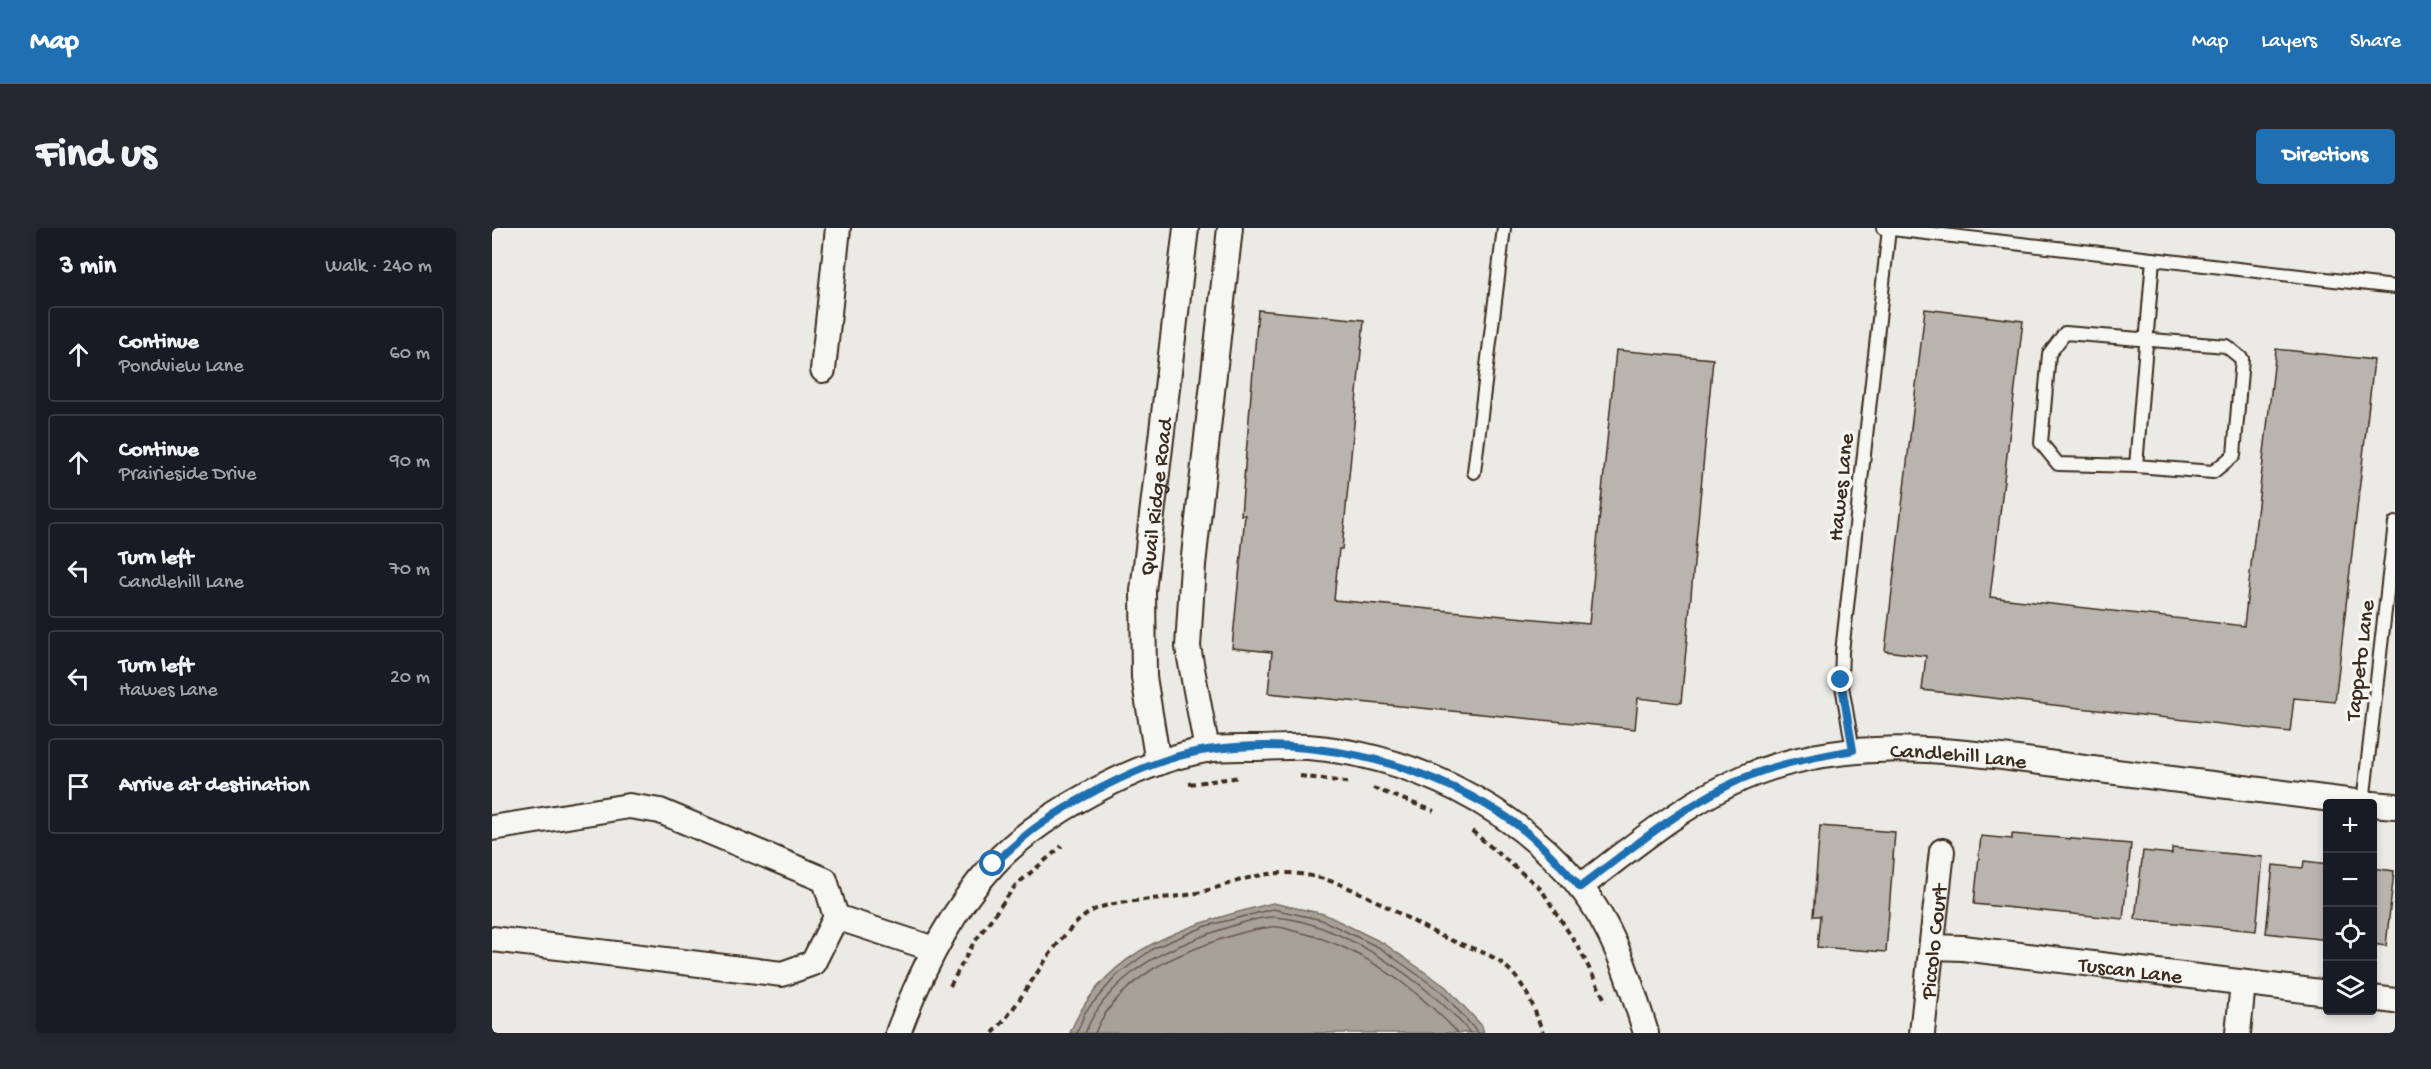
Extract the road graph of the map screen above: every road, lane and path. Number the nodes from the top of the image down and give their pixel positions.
1 (838, 228) edge
2 (1185, 228) edge
3 (1230, 228) edge
4 (1504, 228) edge
5 (1883, 228) edge
6 (1889, 229) edge
7 (2153, 259) junction
8 (2395, 287) edge
9 (2146, 338) junction
10 (823, 370) dead end
11 (2136, 466) junction
12 (1474, 472) dead end
13 (2395, 523) edge
14 (1207, 750) junction
15 (1853, 750) junction
16 (1158, 763) junction
17 (1297, 776) dead end
18 (1243, 777) dead end
19 (1187, 784) dead end
20 (1354, 784) dead end
21 (1366, 785) dead end
22 (2337, 799) edge
23 (2369, 799) edge
24 (2377, 804) edge
25 (2395, 806) edge
26 (1439, 813) dead end
27 (492, 828) edge
28 (1469, 828) dead end
29 (1071, 840) dead end
30 (1942, 851) dead end
31 (1580, 887) junction
32 (836, 917) junction
33 (492, 939) edge
34 (1932, 947) junction
35 (934, 949) junction
36 (2243, 983) junction
37 (946, 991) dead end
38 (2323, 992) edge
39 (2377, 999) edge
40 (2395, 1001) edge
41 (1608, 1007) dead end
42 (898, 1033) edge
43 (993, 1033) edge
44 (1543, 1033) edge
45 (1646, 1033) edge
46 (1922, 1033) edge
47 (2238, 1033) edge

1 - 10 street
2 - 16 street, Quail Ridge Road
3 - 14 street, Quail Ridge Road
4 - 12 lane
5 - 6 lane
6 - 7 lane
6 - 15 lane, Hawes Lane
7 - 8 lane
7 - 9 lane
9 - 11 lane
9 - 11 lane
9 - 11 lane
13 - 23 lane, Tappeto Lane
14 - 16 street
14 - 31 street
15 - 22 street, Candlehill Lane
15 - 31 street, Candlehill Lane
16 - 35 street
17 - 20 path
18 - 19 path
21 - 26 path
24 - 25 street, Candlehill Lane
27 - 32 street
28 - 41 path
29 - 37 path
30 - 34 street, Piccolo Court
31 - 45 street
32 - 33 street
32 - 35 street
34 - 36 street, Tuscan Lane
34 - 46 street, Piccolo Court
35 - 42 street
36 - 38 street, Tuscan Lane
36 - 47 street
39 - 40 street
43 - 44 path

